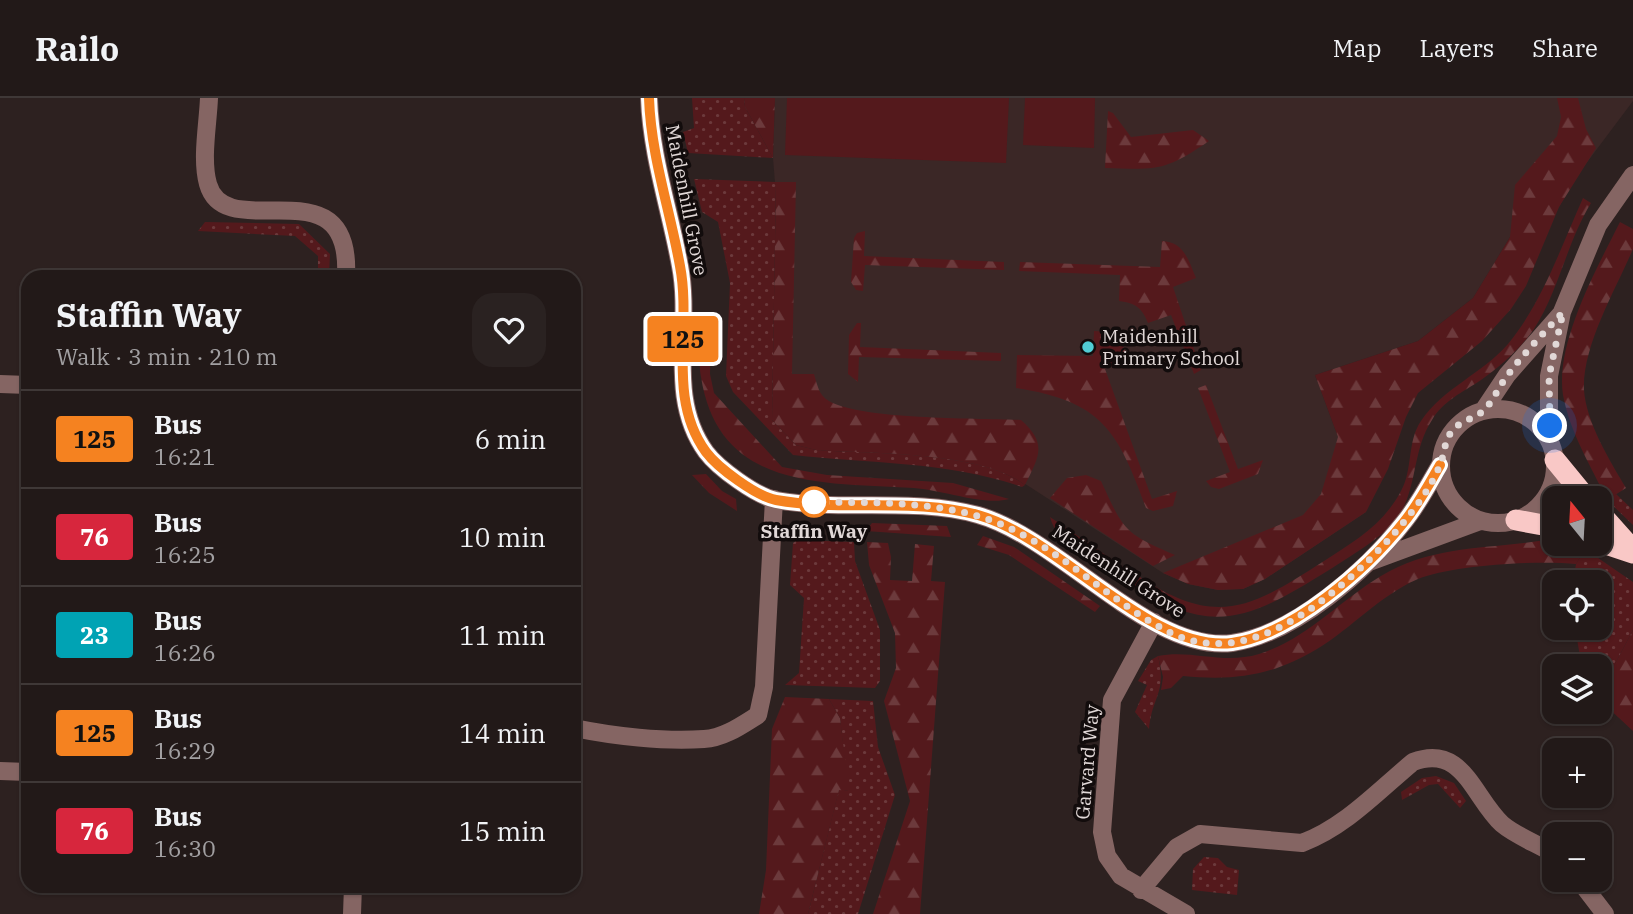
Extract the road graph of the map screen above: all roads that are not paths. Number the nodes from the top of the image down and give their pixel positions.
1 (209, 98) edge
2 (649, 98) edge
3 (1633, 175) edge
4 (346, 270) edge
5 (1563, 312) junction
6 (0, 384) edge
7 (21, 385) edge
8 (1483, 411) junction
9 (1552, 451) junction
10 (1440, 465) junction
11 (1578, 486) edge
12 (774, 499) junction
13 (1516, 520) junction
14 (1480, 521) junction
15 (1542, 525) edge
16 (1612, 527) edge
17 (1612, 546) edge
18 (1633, 552) edge
19 (1366, 563) junction
20 (1154, 622) junction
21 (581, 729) edge
22 (0, 771) edge
23 (21, 772) edge
24 (1542, 847) edge
25 (1142, 890) junction
26 (1588, 892) edge
27 (353, 893) edge
28 (352, 914) edge
29 (1186, 914) edge
30 (1605, 914) edge

1 - 4 street
2 - 12 street, Maidenhill Grove
3 - 5 street
5 - 8 street
5 - 9 street
6 - 7 street
8 - 9 street
8 - 10 street
9 - 11 highway
9 - 13 street
10 - 14 street
10 - 19 street, Maidenhill Grove
12 - 20 street, Maidenhill Grove
12 - 21 street
13 - 14 street
13 - 15 highway
14 - 19 street, Maidenhill Grove
16 - 18 highway
17 - 18 highway
19 - 20 street, Maidenhill Grove
20 - 25 street, Garvard Way
22 - 23 street
24 - 25 street
25 - 29 street, Garvard Way
26 - 30 street
27 - 28 street

